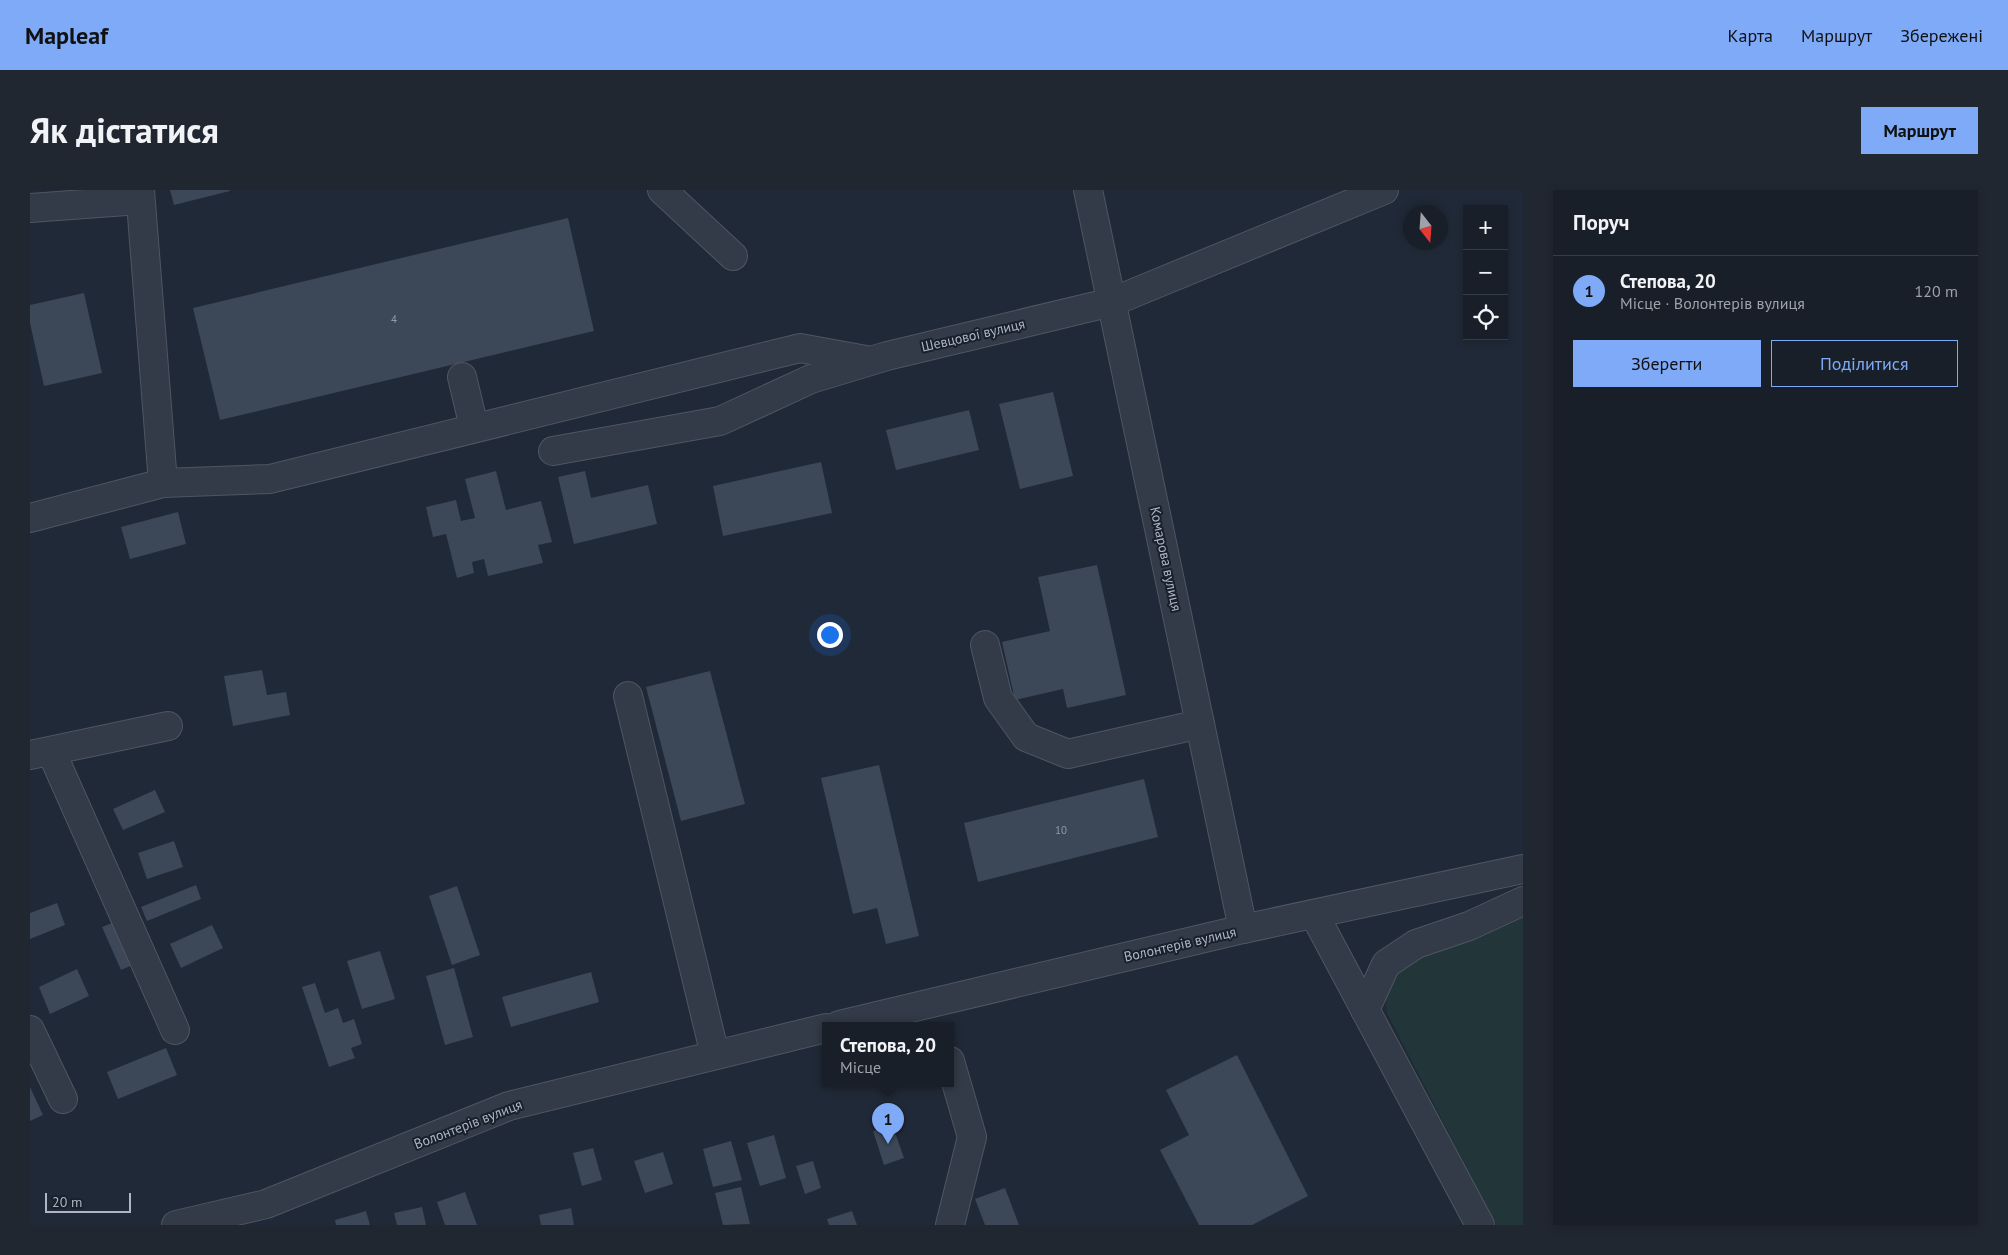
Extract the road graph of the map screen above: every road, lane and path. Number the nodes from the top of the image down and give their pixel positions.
1 (662, 190) edge
2 (1088, 190) edge
3 (1384, 190) edge
4 (140, 195) edge
5 (30, 208) edge
6 (733, 256) dead end
7 (1112, 302) junction
8 (870, 361) junction
9 (462, 377) dead end
10 (474, 428) junction
11 (553, 451) dead end
12 (163, 483) junction
13 (30, 518) edge
14 (985, 645) dead end
15 (628, 696) dead end
16 (1200, 724) junction
17 (168, 726) dead end
18 (41, 753) edge
19 (1523, 869) edge
20 (1523, 901) edge
21 (1314, 914) junction
22 (1243, 928) junction
23 (1365, 1010) junction
24 (937, 1014) edge
25 (866, 1022) edge
26 (822, 1029) edge
27 (30, 1030) edge
28 (175, 1030) dead end
29 (715, 1055) junction
30 (954, 1075) edge
31 (63, 1099) dead end
32 (176, 1225) edge
33 (950, 1225) edge
34 (1480, 1225) edge

1 - 6 street
2 - 7 street, Комарова вулиця
3 - 7 street, Шевцової вулиця
4 - 5 street
4 - 12 street
7 - 8 street, Шевцової вулиця
7 - 16 street, Комарова вулиця
8 - 10 street
8 - 11 street, Шевцової вулиця
9 - 10 street
10 - 12 street
12 - 13 street
14 - 16 street
15 - 29 street
16 - 22 street, Комарова вулиця
17 - 18 street
18 - 28 street
19 - 21 street, Волонтерів вулиця
20 - 23 street
21 - 22 street, Волонтерів вулиця
21 - 23 street
22 - 24 street, Волонтерів вулиця
23 - 34 street
24 - 25 street, Волонтерів вулиця
26 - 29 street, Волонтерів вулиця
27 - 31 street
29 - 32 street, Волонтерів вулиця
30 - 33 street

